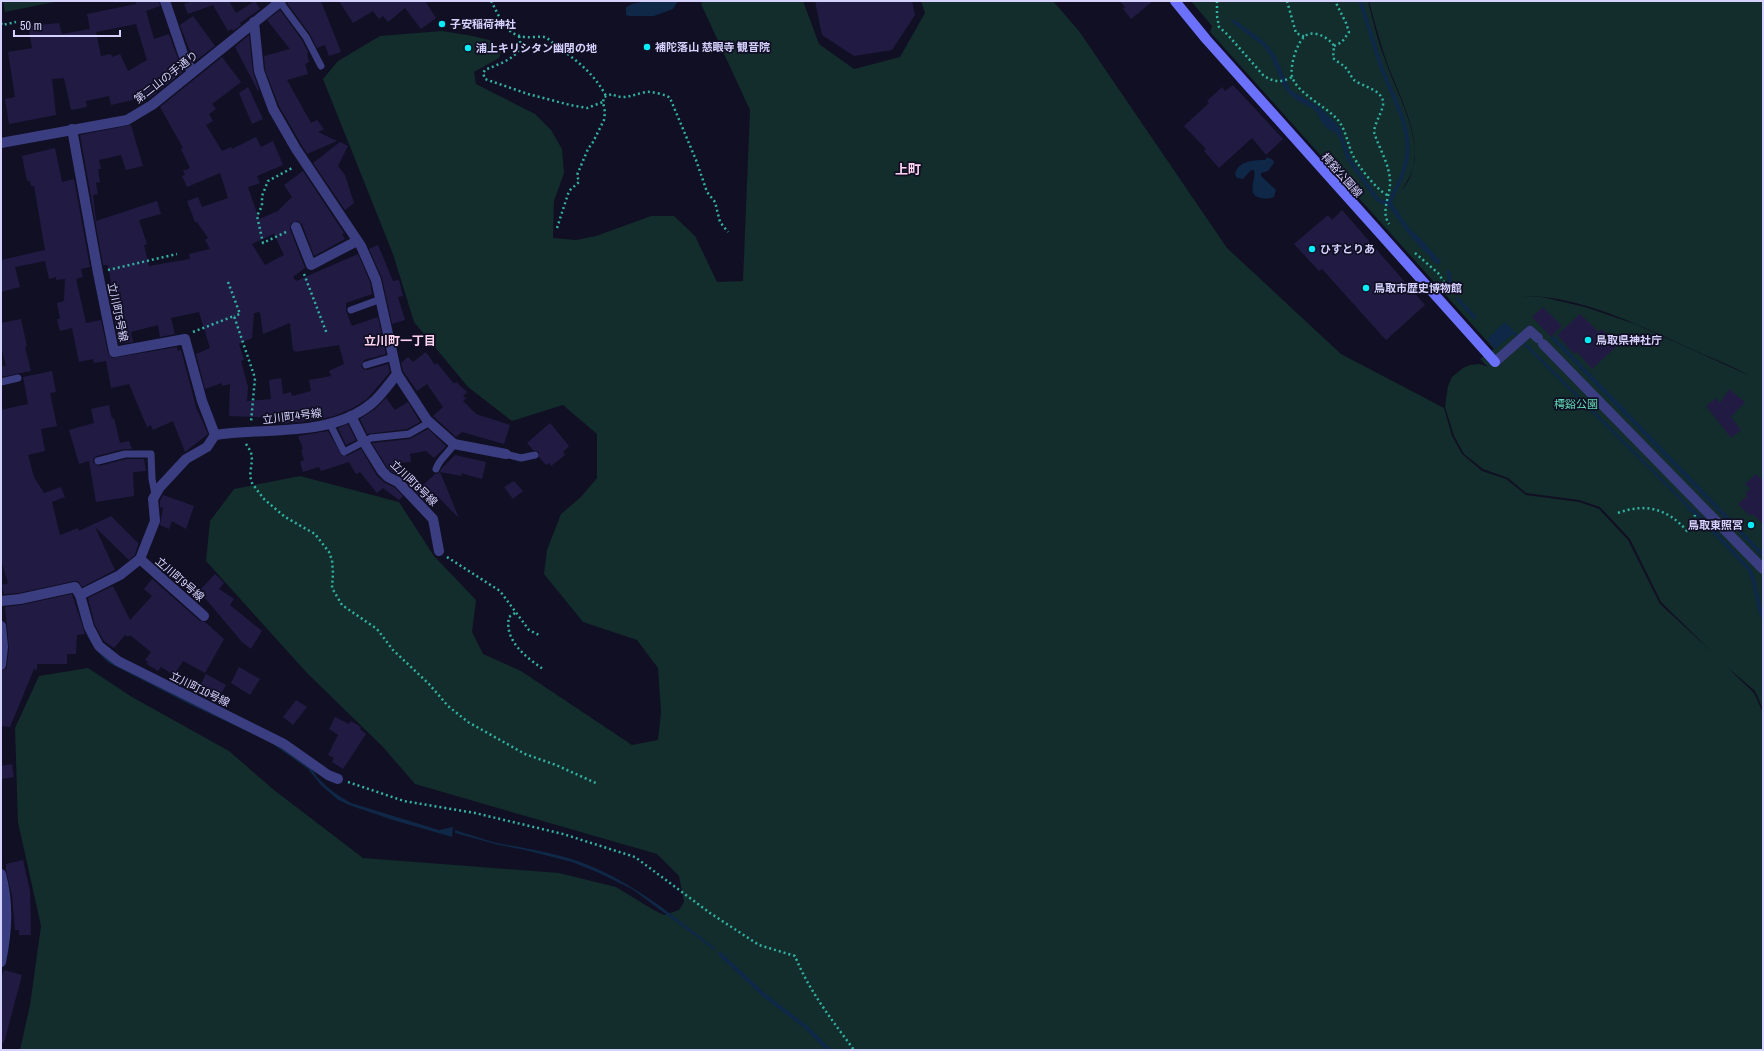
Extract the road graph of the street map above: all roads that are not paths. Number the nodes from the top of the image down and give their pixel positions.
1 (165, 1) edge
2 (280, 1) edge
3 (1175, 1) edge
4 (254, 22) junction
5 (321, 66) dead end
6 (192, 72) junction
7 (72, 129) junction
8 (1, 143) edge
9 (296, 227) road end
10 (358, 241) junction
11 (381, 299) junction
12 (351, 310) dead end
13 (393, 357) junction
14 (1495, 362) joint
15 (366, 364) dead end
16 (397, 374) junction
17 (18, 378) dead end
18 (1, 382) edge
19 (351, 416) junction
20 (430, 422) junction
21 (330, 424) junction
22 (215, 435) junction
23 (364, 442) junction
24 (454, 444) junction
25 (506, 454) joint
26 (535, 455) dead end
27 (98, 461) dead end
28 (436, 469) dead end
29 (155, 494) junction
30 (439, 551) road end
31 (140, 559) junction
32 (1763, 569) edge
33 (80, 595) junction
34 (1, 601) edge
35 (204, 616) dead end
36 (1, 626) edge
37 (1, 665) edge
38 (338, 779) road end
39 (1, 874) edge
40 (1, 962) edge

1 - 6 street
2 - 4 street, 第二山の手通り
2 - 5 lane
3 - 14 main road, 樗谿公園線
4 - 6 street, 第二山の手通り
4 - 10 street
6 - 7 street, 第二山の手通り
7 - 8 street, 第二山の手通り
7 - 22 street, 立川町5号線
9 - 10 street
10 - 11 street
11 - 12 lane
11 - 13 street
13 - 15 lane
13 - 16 street
14 - 32 street
16 - 19 street, 立川町4号線
16 - 20 street
17 - 18 lane
19 - 21 street, 立川町4号線
19 - 23 street, 立川町8号線
20 - 23 lane
20 - 24 street
21 - 22 street, 立川町4号線
21 - 23 lane
22 - 29 street
23 - 30 street, 立川町8号線
24 - 25 street
24 - 28 lane
25 - 26 lane
27 - 29 lane
29 - 31 street
31 - 33 street
31 - 35 street, 立川町9号線
33 - 34 street
33 - 38 street, 立川町10号線
36 - 37 street
39 - 40 street

